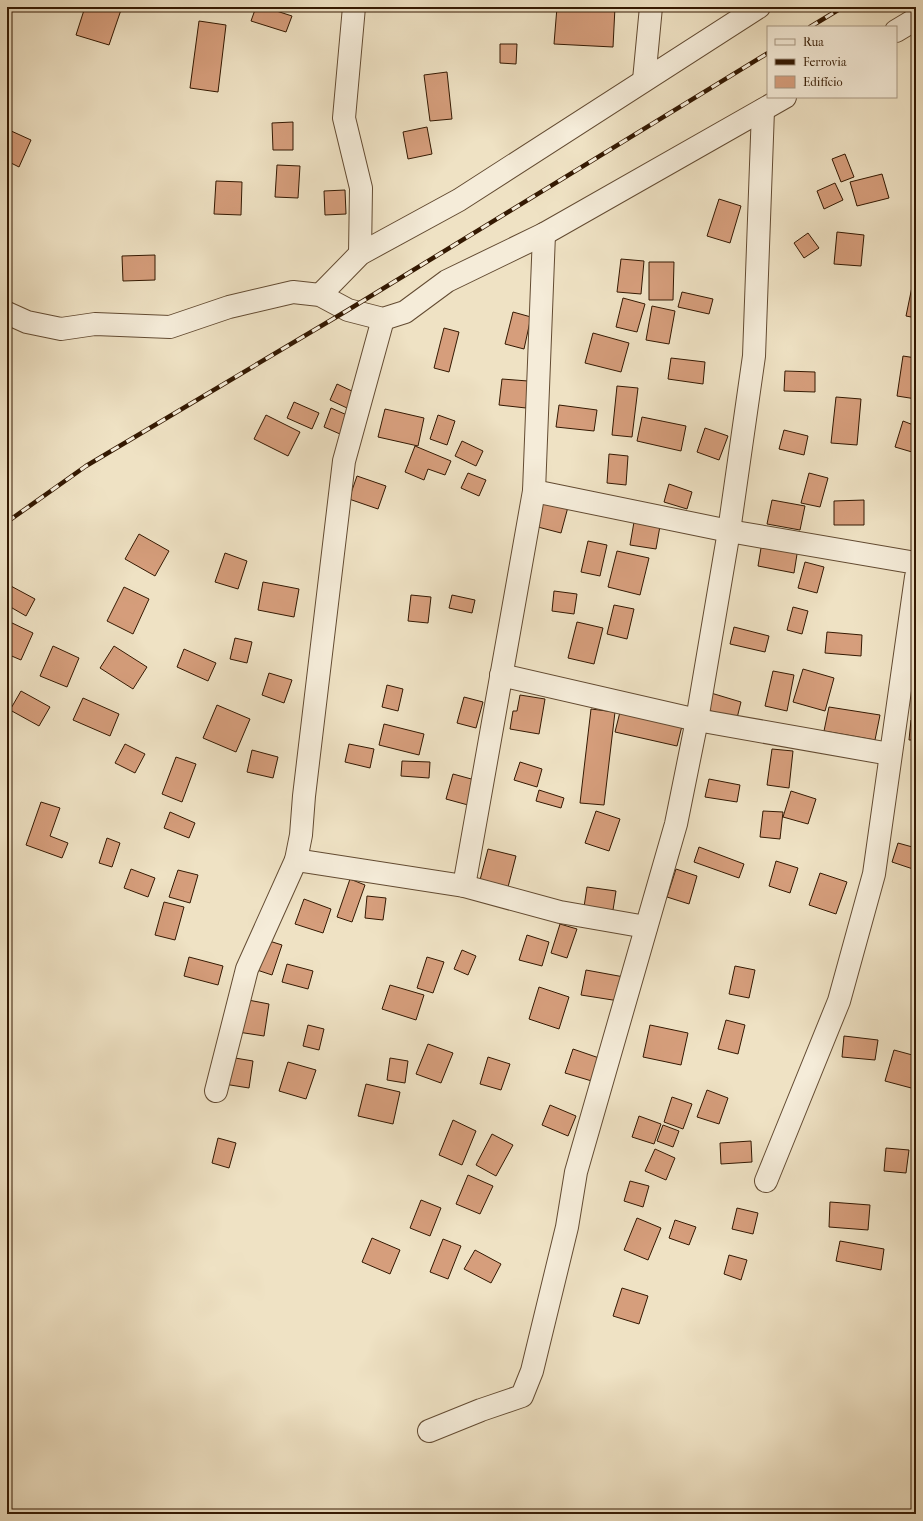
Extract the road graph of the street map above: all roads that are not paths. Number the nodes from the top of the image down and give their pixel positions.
1 (354, 7) edge
2 (651, 7) edge
3 (759, 7) edge
4 (916, 19) edge
5 (897, 30) edge
6 (644, 80) junction
7 (783, 98) edge
8 (763, 110) junction
9 (544, 234) junction
10 (360, 254) junction
11 (320, 295) junction
12 (7, 313) edge
13 (383, 319) junction
14 (534, 491) junction
15 (729, 531) junction
16 (916, 563) edge
17 (916, 577) edge
18 (501, 675) junction
19 (697, 720) junction
20 (890, 754) junction
21 (296, 860) junction
22 (464, 886) junction
23 (646, 927) junction
24 (216, 1091) dead end
25 (766, 1181) dead end
26 (430, 1431) dead end

1 - 10 street
2 - 6 street
3 - 6 street
4 - 5 street
6 - 10 street
7 - 8 street
8 - 9 street
8 - 15 street
9 - 13 street
9 - 14 street
10 - 11 street
11 - 12 street
11 - 13 street
13 - 21 street
14 - 15 street
14 - 18 street
15 - 16 street
15 - 19 street
17 - 20 street
18 - 19 street
18 - 22 street
19 - 20 street
19 - 23 street
20 - 25 street
21 - 22 street
21 - 24 street
22 - 23 street
23 - 26 street

